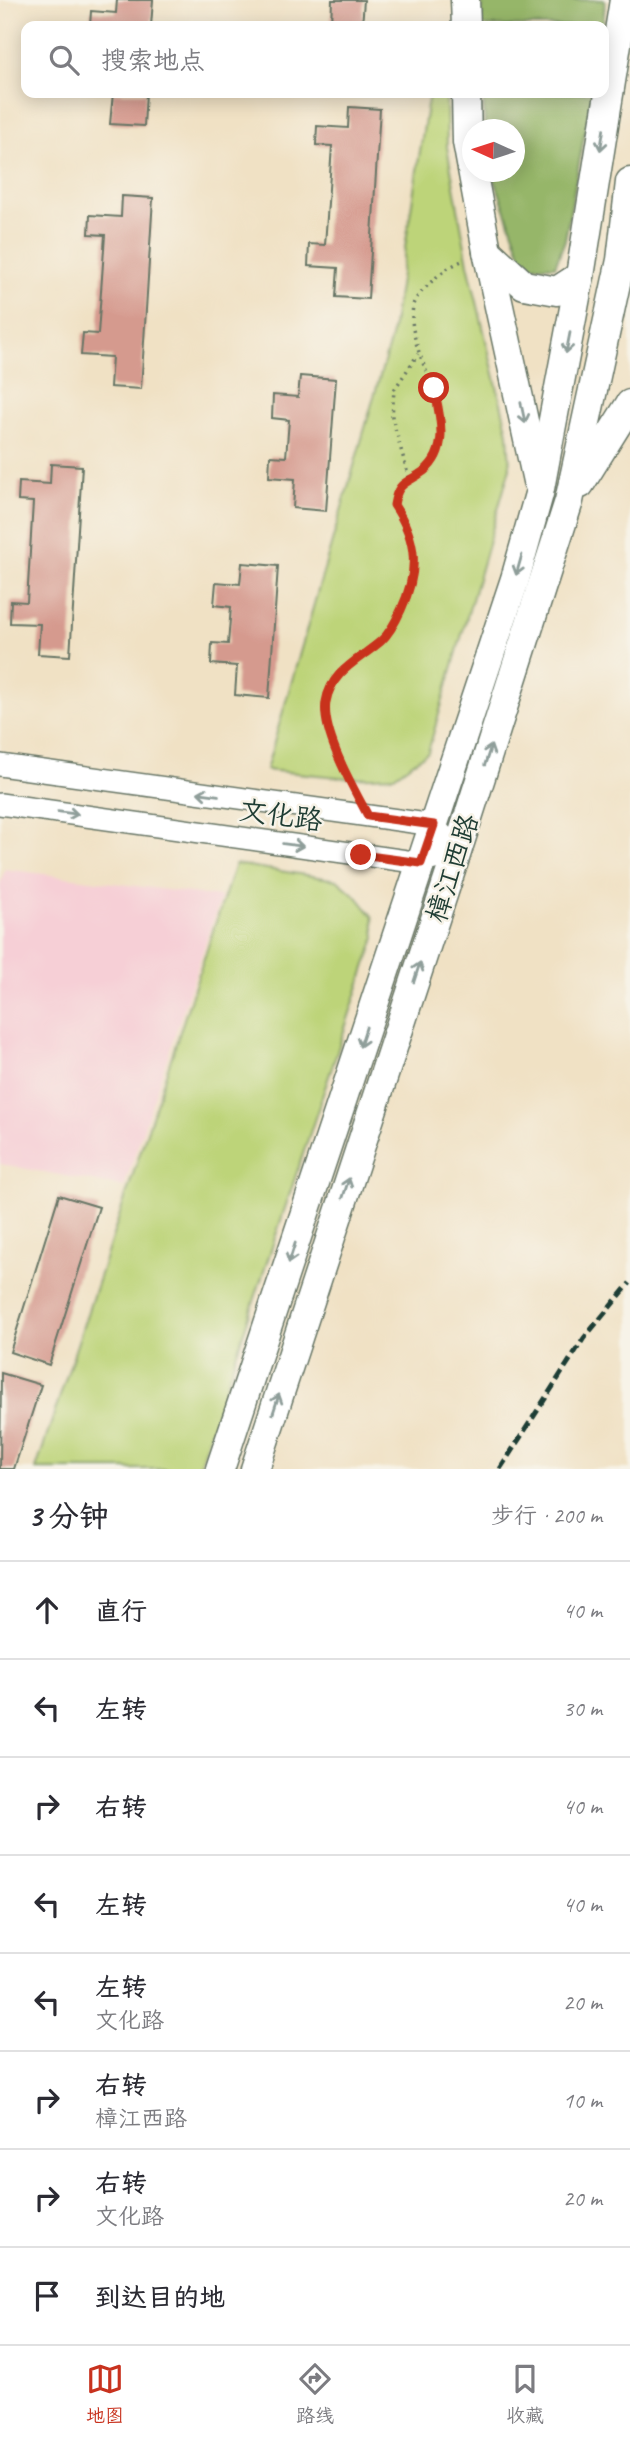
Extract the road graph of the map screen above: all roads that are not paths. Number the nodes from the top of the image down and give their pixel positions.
1 (465, 0) edge
2 (624, 0) edge
3 (466, 21) edge
4 (609, 94) edge
5 (466, 98) edge
6 (608, 98) edge
7 (630, 182) edge
8 (487, 251) junction
9 (625, 269) edge
10 (580, 276) junction
11 (630, 404) edge
12 (539, 494) junction
13 (569, 501) junction
14 (0, 765) edge
15 (0, 804) edge
16 (434, 825) junction
17 (457, 852) junction
18 (421, 863) junction
19 (220, 1469) edge
20 (255, 1469) edge

1 - 3 main road
2 -> 4 main road, 樟江西路
5 - 8 main road
6 -> 10 main road, 樟江西路
7 - 9 main road, 樟江西路
8 - 10 main road
8 -> 12 main road
9 - 13 main road, 樟江西路
10 -> 12 main road, 樟江西路
11 - 13 main road
12 -> 16 main road, 樟江西路
17 -> 13 main road, 樟江西路
16 -> 14 street, 文化路
15 -> 18 street, 文化路
16 - 17 street
16 - 18 main road, 樟江西路
17 - 18 street, 文化路
20 -> 17 main road, 樟江西路
18 -> 19 main road, 樟江西路

